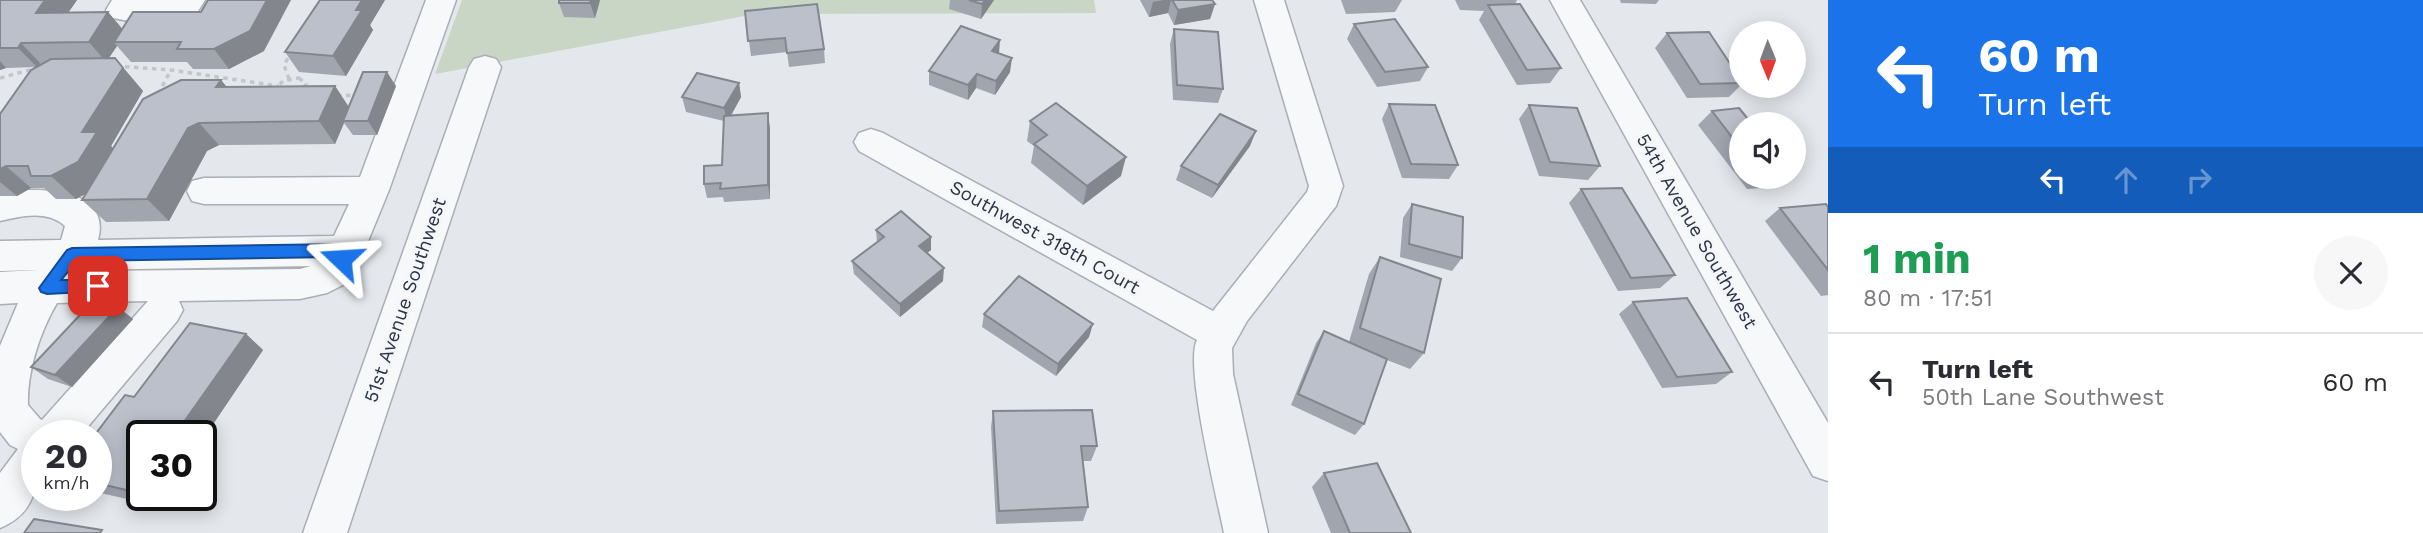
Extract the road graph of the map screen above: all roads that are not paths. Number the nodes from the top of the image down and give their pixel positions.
1 (127, 0) edge
2 (190, 0) edge
3 (441, 0) edge
4 (1269, 0) edge
5 (1565, 0) edge
6 (485, 67) dead end
7 (871, 142) dead end
8 (372, 190) junction
9 (204, 191) dead end
10 (0, 207) edge
11 (346, 251) junction
12 (72, 254) junction
13 (0, 256) edge
14 (0, 288) edge
15 (47, 288) junction
16 (164, 310) dead end
17 (1219, 333) junction
18 (68, 420) edge
19 (21, 427) edge
20 (1828, 462) edge
21 (21, 479) edge
22 (0, 507) edge
23 (325, 533) edge
24 (1246, 533) edge

1 - 2 street
3 - 8 street
4 - 17 street
5 - 20 street, 54th Avenue Southwest
6 - 23 street, 51st Avenue Southwest
7 - 17 street, Southwest 318th Court
8 - 9 street
8 - 11 street
10 - 12 street
11 - 12 street
11 - 15 street
12 - 13 street
12 - 15 street
14 - 15 street
15 - 19 street
16 - 18 street
17 - 24 street
21 - 22 street

